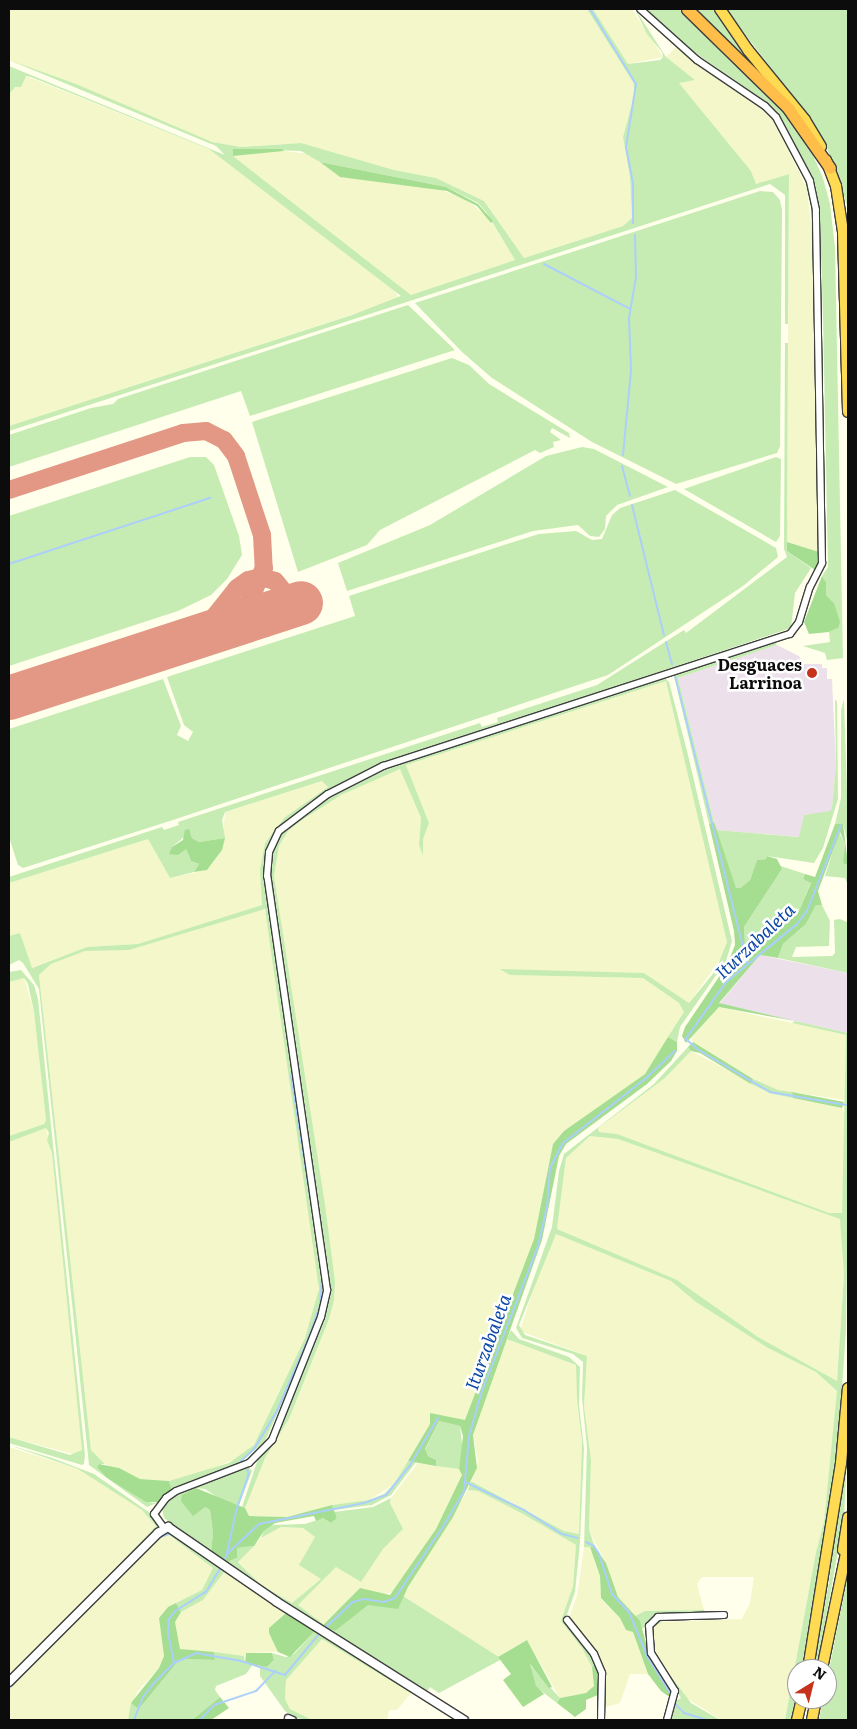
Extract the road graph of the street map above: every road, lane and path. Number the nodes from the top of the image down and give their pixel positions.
1 (640, 9) edge
2 (687, 9) edge
3 (720, 9) edge
4 (830, 168) junction
5 (848, 412) edge
6 (848, 1388) edge
7 (848, 1517) edge
8 (164, 1528) junction
9 (848, 1543) edge
10 (835, 1605) junction
11 (724, 1615) dead end
12 (567, 1620) dead end
13 (810, 1659) edge
14 (824, 1659) edge
15 (9, 1682) edge
16 (460, 1720) edge
17 (601, 1720) edge
18 (667, 1720) edge

1 - 8 street
2 - 4 highway
3 - 4 highway
4 - 5 highway
6 - 13 highway
7 - 10 highway
8 - 15 street
8 - 16 street
9 - 10 highway
10 - 14 highway
11 - 18 street
12 - 17 street

